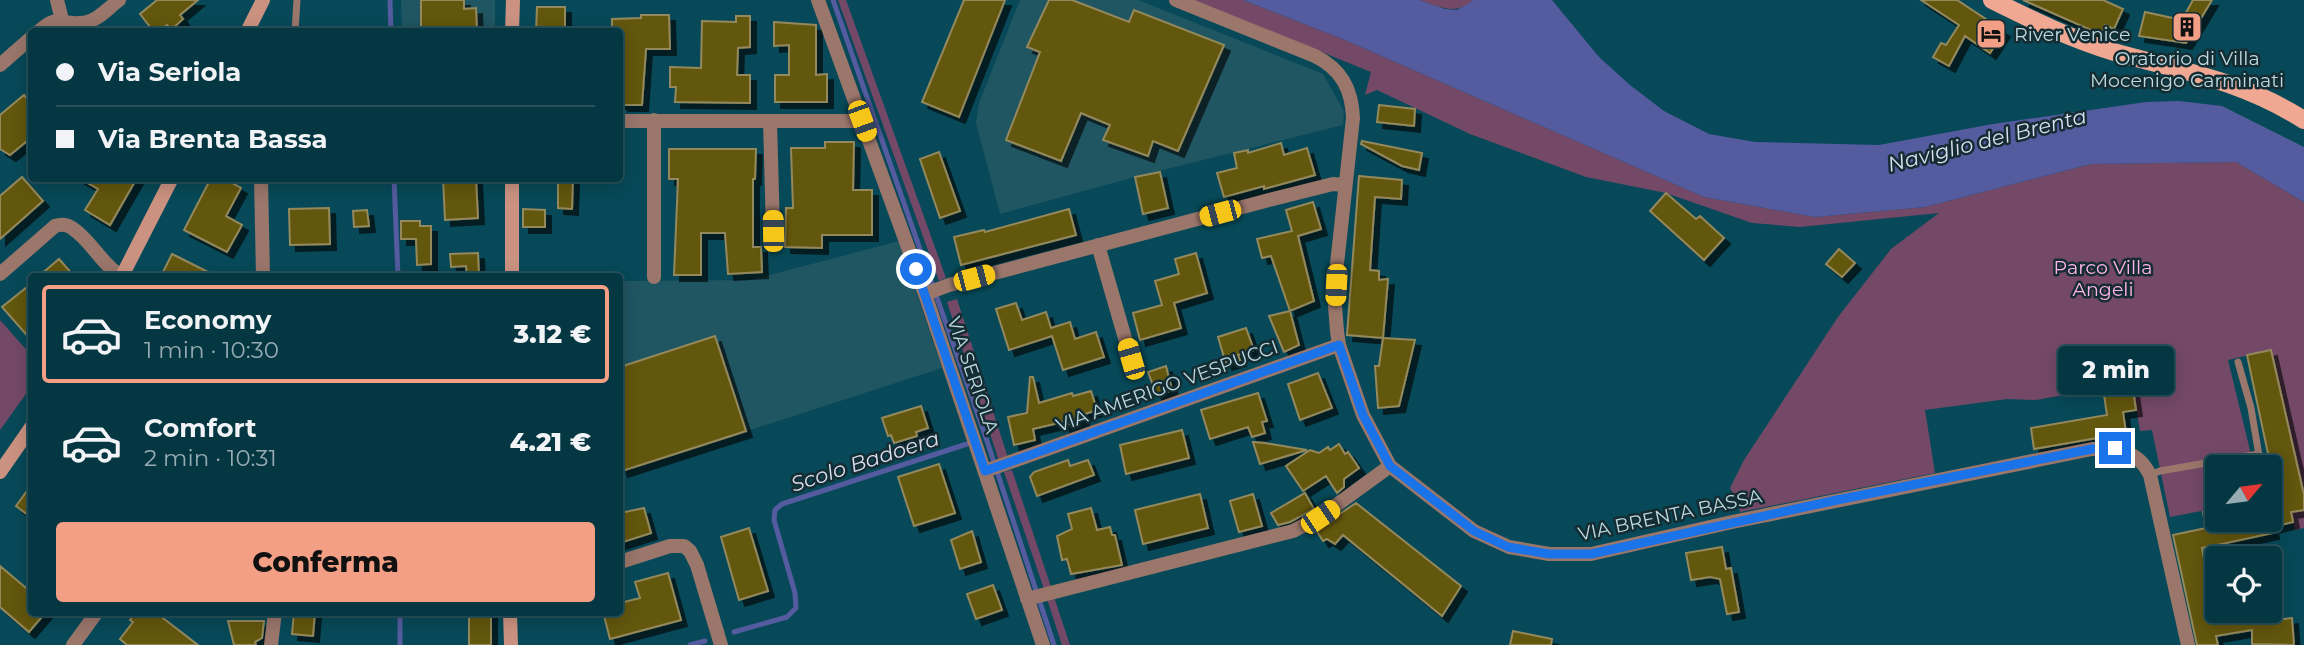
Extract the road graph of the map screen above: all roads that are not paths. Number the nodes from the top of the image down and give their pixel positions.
1 (57, 0) edge
2 (119, 0) edge
3 (262, 0) edge
4 (297, 0) edge
5 (513, 0) edge
6 (818, 0) edge
7 (1176, 0) edge
8 (1992, 0) edge
9 (62, 20) junction
10 (42, 28) edge
11 (249, 28) edge
12 (295, 28) edge
13 (512, 28) edge
14 (28, 40) edge
15 (0, 65) edge
16 (654, 120) junction
17 (623, 121) edge
18 (770, 121) junction
19 (862, 121) junction
20 (2304, 121) edge
21 (170, 182) edge
22 (261, 182) edge
23 (512, 182) edge
24 (1345, 185) junction
25 (773, 231) dead end
26 (1098, 245) junction
27 (118, 273) edge
28 (124, 273) edge
29 (263, 273) edge
30 (512, 273) edge
31 (0, 274) edge
32 (654, 277) dead end
33 (928, 293) junction
34 (1339, 345) junction
35 (1131, 359) dead end
36 (2238, 362) dead end
37 (28, 432) edge
38 (2258, 454) joint
39 (1390, 466) junction
40 (988, 470) junction
41 (0, 472) edge
42 (2150, 475) junction
43 (623, 561) edge
44 (1030, 598) junction
45 (94, 616) edge
46 (275, 616) edge
47 (510, 616) edge
48 (73, 645) edge
49 (271, 645) edge
50 (511, 645) edge
51 (721, 645) edge
52 (1043, 645) edge
53 (2188, 645) edge

1 - 9 street
2 - 9 street
3 - 11 main road
4 - 12 lane
5 - 13 main road
6 - 19 street, VIA SERIOLA
7 - 24 street, VIA BRENTA BASSA
8 - 20 main road
9 - 10 street
14 - 15 street
16 - 17 street
16 - 18 street
16 - 32 street
18 - 19 street
18 - 25 street
19 - 33 street, VIA SERIOLA
21 - 28 main road
22 - 29 street
23 - 30 main road
24 - 26 street
24 - 34 street, VIA BRENTA BASSA
26 - 33 street
26 - 35 street
27 - 31 street
33 - 40 street, VIA SERIOLA
34 - 39 street, VIA BRENTA BASSA
34 - 40 street, VIA AMERIGO VESPUCCI
36 - 38 lane
37 - 41 main road
38 - 42 lane
39 - 42 street, VIA BRENTA BASSA
39 - 44 street
40 - 44 street, VIA SERIOLA
42 - 53 street
43 - 51 street
44 - 52 street, VIA SERIOLA
45 - 48 street
46 - 49 street
47 - 50 main road

